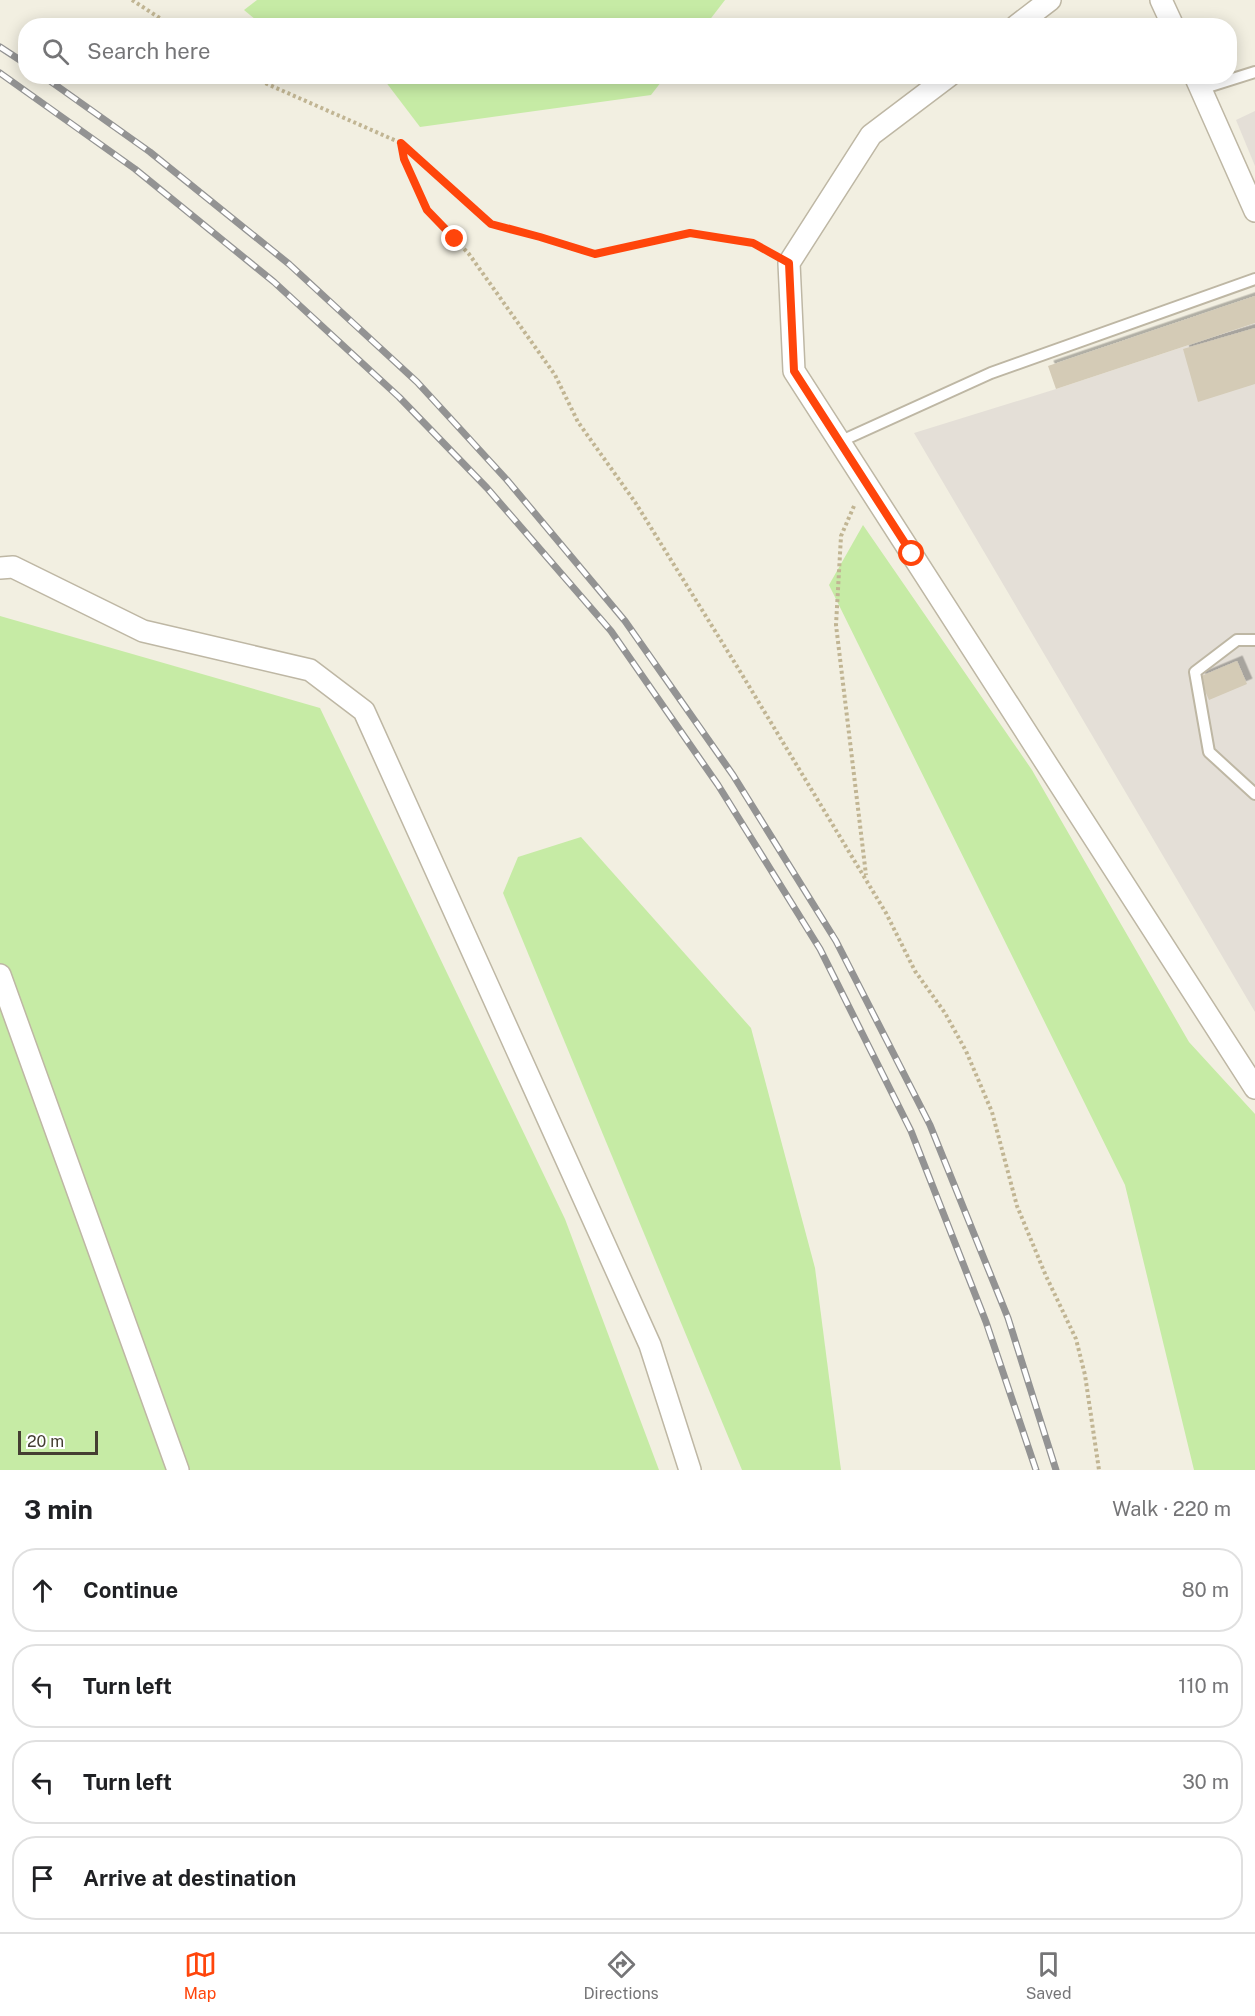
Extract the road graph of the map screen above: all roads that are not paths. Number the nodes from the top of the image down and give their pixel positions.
1 (1050, 0) edge
2 (1161, 0) edge
3 (1026, 18) edge
4 (1169, 18) edge
5 (1255, 72) edge
6 (1237, 75) edge
7 (938, 84) edge
8 (1198, 84) edge
9 (1255, 211) edge
10 (1255, 279) edge
11 (839, 442) junction
12 (0, 568) edge
13 (1255, 640) edge
14 (1255, 794) edge
15 (0, 975) edge
16 (1255, 1088) edge
17 (178, 1470) edge
18 (690, 1470) edge

1 - 3 street
2 - 4 street
5 - 6 lane
7 - 11 street
8 - 9 street
10 - 11 lane
11 - 16 street
12 - 18 street
13 - 14 lane
15 - 17 street

